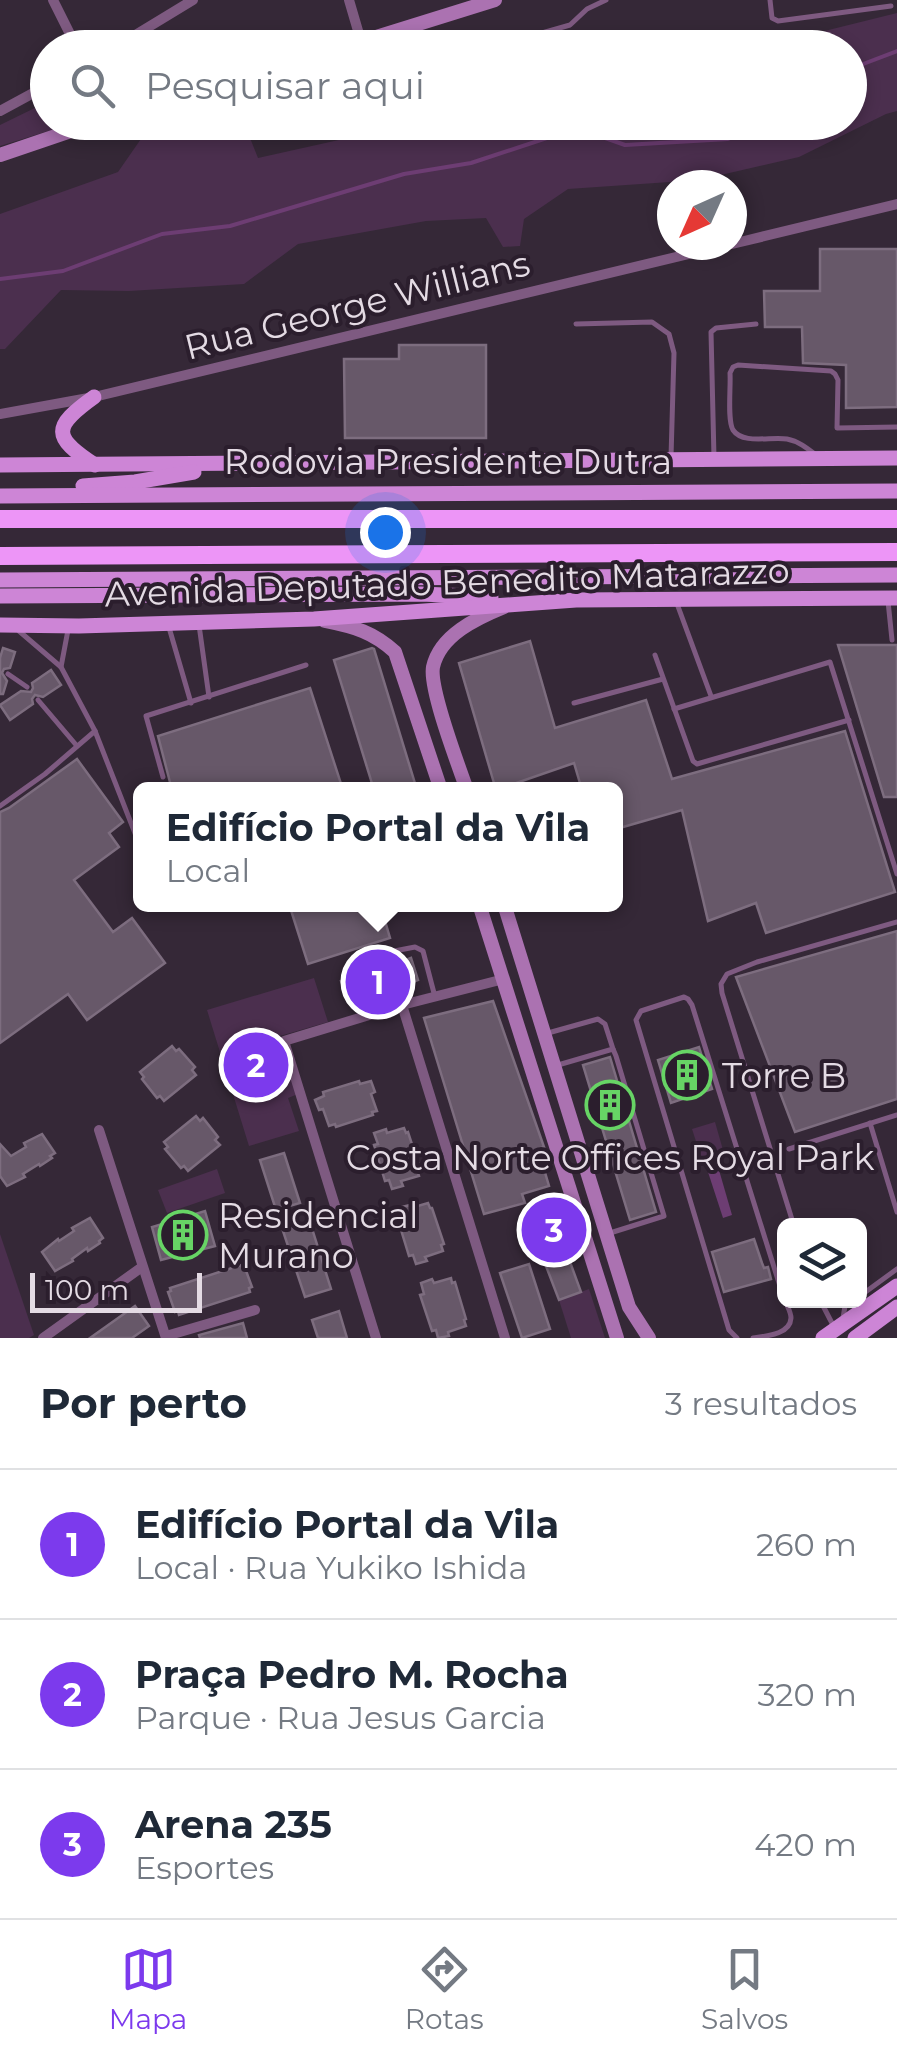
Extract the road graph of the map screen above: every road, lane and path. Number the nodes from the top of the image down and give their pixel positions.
1 (53, 0) edge
2 (193, 0) edge
3 (349, 0) edge
4 (496, 0) edge
5 (606, 0) edge
6 (770, 0) edge
7 (891, 6) dead end
8 (68, 30) edge
9 (144, 30) edge
10 (358, 30) edge
11 (397, 30) edge
12 (551, 30) edge
13 (30, 95) edge
14 (0, 111) edge
15 (42, 140) edge
16 (0, 154) edge
17 (897, 204) edge
18 (747, 240) edge
19 (663, 260) edge
20 (576, 324) dead end
21 (756, 324) dead end
22 (94, 397) junction
23 (0, 414) edge
24 (897, 426) edge
25 (897, 458) edge
26 (821, 459) junction
27 (671, 460) junction
28 (714, 460) junction
29 (227, 464) junction
30 (0, 465) edge
31 (96, 465) junction
32 (897, 491) edge
33 (0, 496) edge
34 (0, 519) edge
35 (897, 519) edge
36 (897, 552) edge
37 (0, 556) edge
38 (897, 575) edge
39 (0, 580) edge
40 (0, 596) edge
41 (892, 598) edge
42 (675, 599) junction
43 (576, 600) junction
44 (515, 603) junction
45 (314, 619) junction
46 (199, 623) junction
47 (168, 624) junction
48 (6, 625) edge
49 (69, 626) junction
50 (892, 640) dead end
51 (655, 654) dead end
52 (306, 664) dead end
53 (61, 667) junction
54 (8, 674) dead end
55 (663, 678) junction
56 (26, 687) dead end
57 (208, 696) junction
58 (712, 696) junction
59 (38, 700) dead end
60 (191, 703) junction
61 (574, 703) dead end
62 (674, 709) junction
63 (849, 720) junction
64 (94, 730) junction
65 (77, 746) junction
66 (164, 777) dead end
67 (438, 782) edge
68 (464, 782) edge
69 (0, 806) edge
70 (133, 828) edge
71 (897, 874) edge
72 (482, 912) edge
73 (507, 912) edge
74 (897, 922) edge
75 (384, 953) dead end
76 (504, 979) junction
77 (531, 987) junction
78 (435, 996) junction
79 (402, 1005) junction
80 (546, 1034) junction
81 (614, 1049) junction
82 (556, 1066) junction
83 (897, 1114) edge
84 (870, 1122) junction
85 (99, 1130) dead end
86 (789, 1149) dead end
87 (897, 1212) edge
88 (792, 1218) edge
89 (608, 1234) junction
90 (142, 1267) junction
91 (897, 1269) edge
92 (777, 1275) edge
93 (867, 1291) edge
94 (894, 1302) edge
95 (787, 1308) edge
96 (824, 1308) edge
97 (844, 1308) edge
98 (254, 1310) dead end
99 (834, 1331) edge
100 (769, 1336) edge
101 (166, 1337) edge
102 (44, 1338) edge
103 (376, 1338) edge
104 (506, 1338) edge
105 (618, 1338) edge
106 (646, 1338) edge
107 (736, 1338) edge
108 (753, 1338) edge
109 (855, 1338) edge

1 - 8 street
2 - 9 street
3 - 10 street
4 - 11 main road
5 - 12 lane
6 - 7 lane
13 - 14 street
15 - 16 main road
17 - 18 street, Rua George Willians
19 - 22 street, Rua George Willians
20 - 27 lane
21 - 28 lane
22 - 23 street, Rua George Willians
22 - 31 main road
24 - 26 lane
25 - 26 main road
26 - 28 main road
27 - 28 main road
27 - 29 main road
29 - 31 main road
29 - 33 main road
30 - 31 main road
32 - 33 main road, Rodovia Presidente Dutra
34 - 35 highway, Rodovia Presidente Dutra
36 - 37 highway
38 - 39 main road
40 - 43 main road
41 - 42 main road, Avenida Deputado Benedito Matarazzo
41 - 50 lane
42 - 43 main road, Avenida Deputado Benedito Matarazzo
42 - 58 lane
43 - 44 main road, Avenida Deputado Benedito Matarazzo
44 - 45 main road, Avenida Deputado Benedito Matarazzo
44 - 68 main road
45 - 46 main road, Avenida Deputado Benedito Matarazzo
45 - 67 main road
46 - 47 main road, Avenida Deputado Benedito Matarazzo
46 - 57 lane
47 - 49 main road, Avenida Deputado Benedito Matarazzo
47 - 60 lane
48 - 49 main road, Avenida Deputado Benedito Matarazzo
48 - 53 lane
49 - 53 lane
51 - 55 lane
52 - 57 lane
53 - 64 lane
54 - 56 lane
55 - 61 lane
55 - 62 lane
57 - 60 lane
58 - 62 lane
58 - 63 lane
59 - 65 lane
60 - 66 lane
62 - 63 lane
63 - 71 lane
64 - 65 lane
64 - 70 lane
65 - 69 lane
72 - 76 main road
73 - 77 main road
74 - 88 lane
75 - 78 lane
76 - 77 main road
76 - 78 street
76 - 105 main road
77 - 80 main road
78 - 79 street
79 - 103 street
79 - 104 street
80 - 81 lane
80 - 82 main road
81 - 82 lane
81 - 89 lane
82 - 89 main road
83 - 84 lane
84 - 86 lane
84 - 87 lane
85 - 90 street
89 - 106 main road
90 - 101 street
90 - 102 street
91 - 93 lane
92 - 107 lane
94 - 99 main road
94 - 109 main road
95 - 100 lane
96 - 99 lane
97 - 99 lane
98 - 101 street
100 - 108 lane

